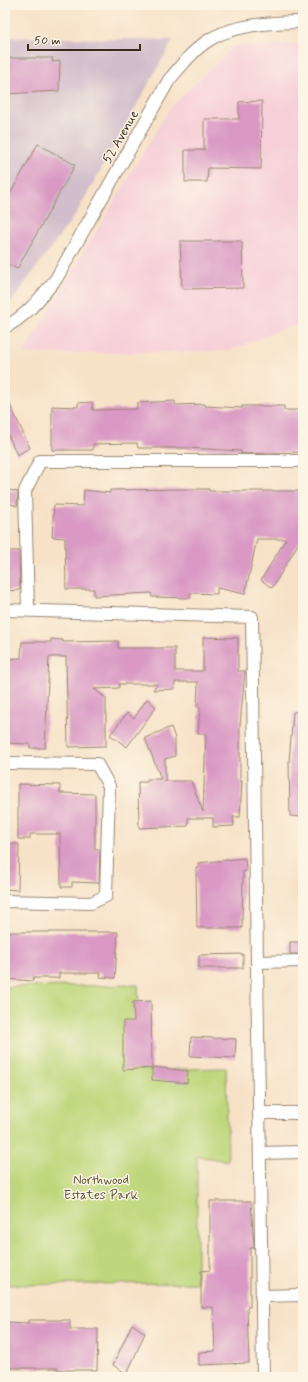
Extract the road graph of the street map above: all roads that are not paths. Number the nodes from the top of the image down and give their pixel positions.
1 (303, 22) edge
2 (5, 326) edge
3 (303, 461) edge
4 (5, 610) edge
5 (28, 610) junction
6 (5, 763) edge
7 (5, 901) edge
8 (303, 961) edge
9 (257, 962) junction
10 (259, 1113) junction
11 (303, 1113) edge
12 (303, 1152) edge
13 (260, 1153) junction
14 (303, 1295) edge
15 (262, 1296) junction
16 (263, 1377) edge

1 - 2 street, 52 Avenue
3 - 5 street
4 - 5 street
5 - 9 street
6 - 7 street
8 - 9 street
9 - 10 street
10 - 11 street
10 - 13 street
12 - 13 street
13 - 15 street
14 - 15 street
15 - 16 street

